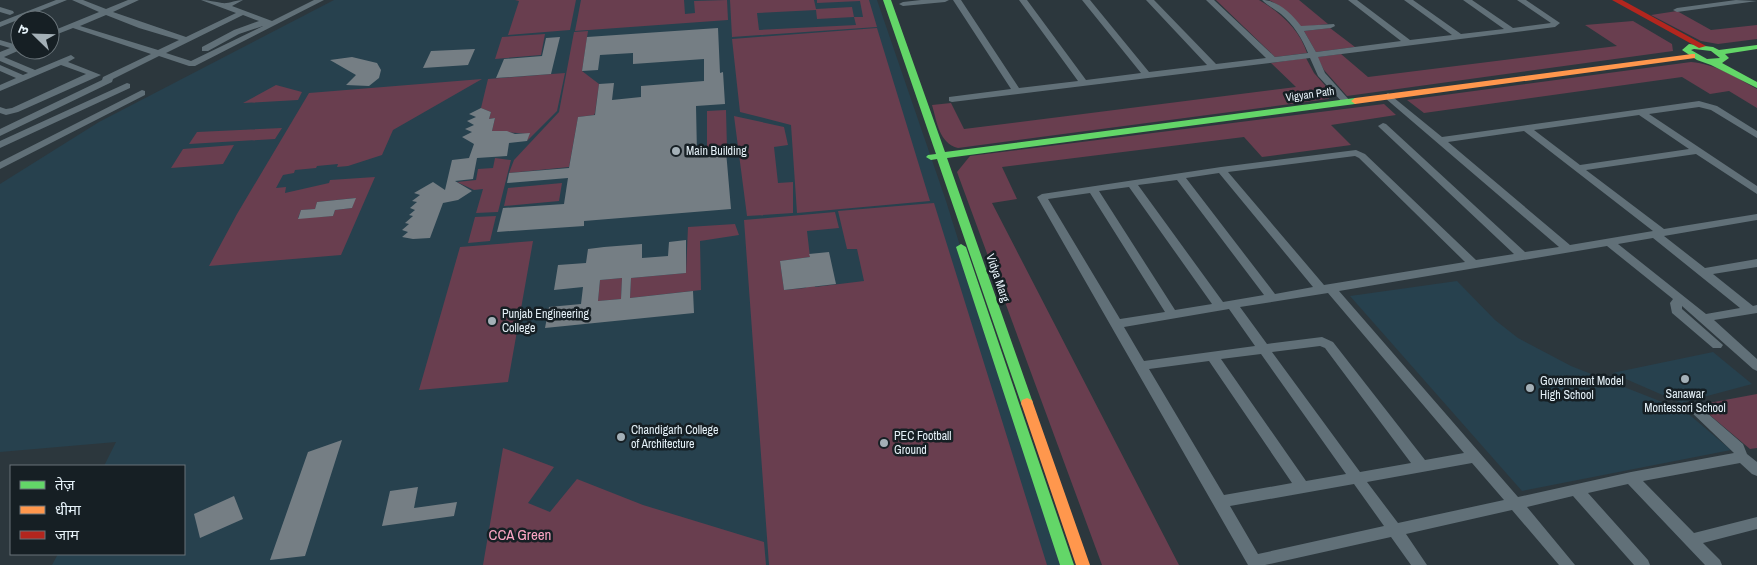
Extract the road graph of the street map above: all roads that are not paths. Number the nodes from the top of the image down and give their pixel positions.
1 (63, 0) edge
2 (76, 0) edge
3 (135, 0) edge
4 (205, 0) edge
5 (239, 0) edge
6 (320, 0) edge
7 (879, 0) edge
8 (887, 0) edge
9 (945, 0) edge
10 (957, 0) edge
11 (1023, 0) edge
12 (1086, 0) edge
13 (1150, 0) edge
14 (1210, 0) edge
15 (1266, 0) edge
16 (1352, 0) edge
17 (1408, 0) edge
18 (1467, 0) edge
19 (1521, 0) edge
20 (1610, 0) edge
21 (1616, 0) edge
22 (1697, 0) edge
23 (1754, 0) edge
24 (903, 4) dead end
25 (225, 6) junction
26 (1708, 6) junction
27 (0, 9) edge
28 (1677, 10) dead end
29 (107, 12) junction
30 (244, 12) junction
31 (10, 13) dead end
32 (271, 23) junction
33 (0, 25) edge
34 (73, 26) junction
35 (1331, 26) dead end
36 (1299, 29) junction
37 (60, 31) edge
38 (1512, 31) junction
39 (1460, 37) junction
40 (187, 40) junction
41 (1408, 44) junction
42 (1702, 46) junction
43 (1757, 47) edge
44 (205, 49) dead end
45 (1690, 52) junction
46 (159, 53) junction
47 (1312, 55) junction
48 (0, 56) edge
49 (72, 58) dead end
50 (1718, 58) junction
51 (1273, 60) junction
52 (60, 62) junction
53 (1214, 67) junction
54 (0, 68) edge
55 (35, 73) junction
56 (93, 74) junction
57 (1147, 75) junction
58 (23, 78) junction
59 (108, 79) junction
60 (1757, 81) edge
61 (1084, 83) junction
62 (1757, 85) edge
63 (127, 86) junction
64 (0, 88) edge
65 (1017, 91) junction
66 (1388, 96) junction
67 (952, 99) dead end
68 (1347, 102) junction
69 (0, 110) edge
70 (1641, 112) junction
71 (1383, 126) dead end
72 (1526, 128) junction
73 (0, 135) edge
74 (1757, 135) edge
75 (10, 140) junction
76 (1440, 140) junction
77 (0, 145) edge
78 (32, 150) junction
79 (1698, 151) junction
80 (936, 156) junction
81 (0, 166) edge
82 (1578, 168) junction
83 (1221, 170) junction
84 (1179, 176) junction
85 (1132, 184) junction
86 (1093, 190) junction
87 (1757, 191) edge
88 (1757, 217) edge
89 (1658, 233) junction
90 (1609, 242) junction
91 (1568, 249) junction
92 (1523, 256) junction
93 (1757, 263) edge
94 (1473, 264) junction
95 (1703, 272) junction
96 (1326, 289) junction
97 (1272, 298) junction
98 (1681, 300) junction
99 (1226, 305) junction
100 (1754, 309) edge
101 (1172, 314) junction
102 (1704, 318) junction
103 (1116, 324) junction
104 (1717, 345) dead end
105 (1264, 350) junction
106 (1212, 356) junction
107 (1140, 366) junction
108 (1757, 366) edge
109 (1694, 409) dead end
110 (1475, 457) junction
111 (1742, 457) junction
112 (1422, 467) junction
113 (1757, 470) edge
114 (1631, 478) junction
115 (1358, 479) junction
116 (1303, 488) junction
117 (1576, 490) junction
118 (1220, 502) junction
119 (1515, 504) junction
120 (1755, 526) edge
121 (1395, 530) junction
122 (1691, 540) junction
123 (1256, 563) edge
124 (1067, 565) edge
125 (1083, 565) edge
126 (1420, 565) edge
127 (1568, 565) edge
128 (1643, 565) edge
129 (1715, 565) edge

1 - 33 street
2 - 29 street
3 - 29 street
4 - 25 street
5 - 25 street
6 - 32 street
7 - 80 main road, Vidya Marg
8 - 80 main road, Vidya Marg
9 - 24 street
10 - 65 street
11 - 61 street
12 - 57 street
13 - 53 street
14 - 51 street
15 - 36 street
16 - 41 street
17 - 39 street
18 - 38 street
19 - 38 street
20 - 45 main road
21 - 42 main road
22 - 26 street
23 - 26 street
25 - 30 street
26 - 28 street
27 - 31 street
29 - 34 street
29 - 40 street
30 - 32 street
30 - 40 street
32 - 44 street
32 - 46 street
34 - 37 street
34 - 46 street
35 - 36 street
36 - 47 street
38 - 39 street
39 - 41 street
40 - 46 street
41 - 47 street
42 - 45 main road, Vigyan Path
42 - 50 main road
43 - 50 main road
45 - 50 main road
45 - 66 main road, Vigyan Path
46 - 59 street
47 - 51 street
47 - 68 street
48 - 55 street
49 - 52 street
50 - 60 main road
50 - 62 main road
51 - 53 street
52 - 55 street
52 - 56 street
53 - 57 street
54 - 58 street
55 - 58 street
56 - 59 street
56 - 69 street
57 - 61 street
58 - 64 street
59 - 63 street
59 - 73 street
61 - 65 street
63 - 75 street
63 - 78 street
65 - 67 street
66 - 68 main road, Vigyan Path
66 - 76 street
68 - 80 main road, Vigyan Path
70 - 72 street
70 - 74 street
70 - 79 street
71 - 92 street
72 - 76 street
72 - 82 street
73 - 75 street
75 - 77 street
75 - 78 street
76 - 91 street
78 - 81 street
79 - 82 street
79 - 87 street
80 - 124 main road, Vidya Marg
80 - 125 main road, Vidya Marg
82 - 89 street
83 - 84 street
83 - 94 street
83 - 96 street
84 - 85 street
84 - 97 street
85 - 86 street
85 - 99 street
86 - 101 street
86 - 103 street
88 - 89 street
89 - 90 street
89 - 95 street
90 - 91 street
90 - 98 street
91 - 92 street
92 - 94 street
93 - 95 street
94 - 96 street
95 - 100 street
96 - 97 street
96 - 110 street
97 - 99 street
98 - 102 street
98 - 104 street
99 - 101 street
99 - 105 street
100 - 102 street
101 - 103 street
102 - 108 street
103 - 107 street
105 - 106 street
105 - 112 street
105 - 115 street
106 - 107 street
106 - 116 street
107 - 118 street
109 - 111 street
110 - 112 street
110 - 119 street
111 - 113 street
111 - 114 street
112 - 115 street
114 - 117 street
114 - 122 street
115 - 116 street
115 - 121 street
116 - 118 street
117 - 119 street
117 - 128 street
118 - 123 street
119 - 121 street
119 - 127 street
120 - 122 street
121 - 123 street
121 - 126 street
122 - 129 street

